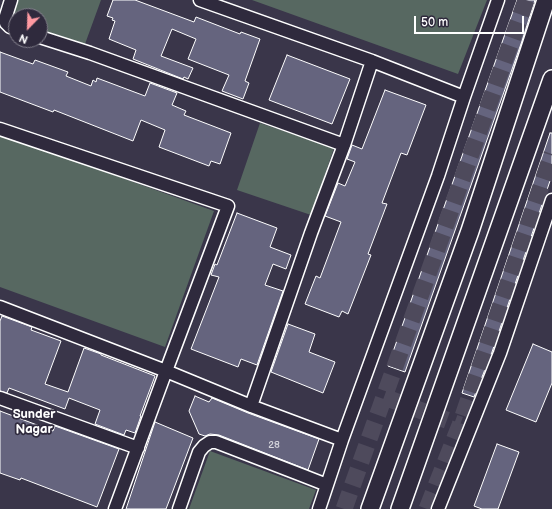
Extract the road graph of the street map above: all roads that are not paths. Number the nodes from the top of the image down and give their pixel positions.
1 (200, 0) edge
2 (498, 0) edge
3 (546, 0) edge
4 (8, 10) edge
5 (8, 25) edge
6 (48, 40) edge
7 (372, 61) junction
8 (552, 79) edge
9 (464, 97) junction
10 (0, 130) edge
11 (344, 145) junction
12 (552, 200) edge
13 (0, 307) edge
14 (166, 371) junction
15 (0, 398) edge
16 (251, 406) junction
17 (342, 440) junction
18 (138, 448) junction
19 (327, 485) junction
20 (115, 509) edge
21 (179, 509) edge
22 (318, 509) edge
23 (370, 509) edge
24 (400, 509) edge
25 (438, 509) edge

1 - 7 street
2 - 9 street
3 - 23 main road
4 - 5 street
6 - 11 street
7 - 9 street
7 - 11 street
8 - 24 main road
9 - 17 street
10 - 14 street
11 - 16 street
12 - 25 street
13 - 14 street
14 - 16 street
14 - 18 street
15 - 18 street
16 - 17 street
17 - 19 street
18 - 20 street
19 - 21 street
19 - 22 street

